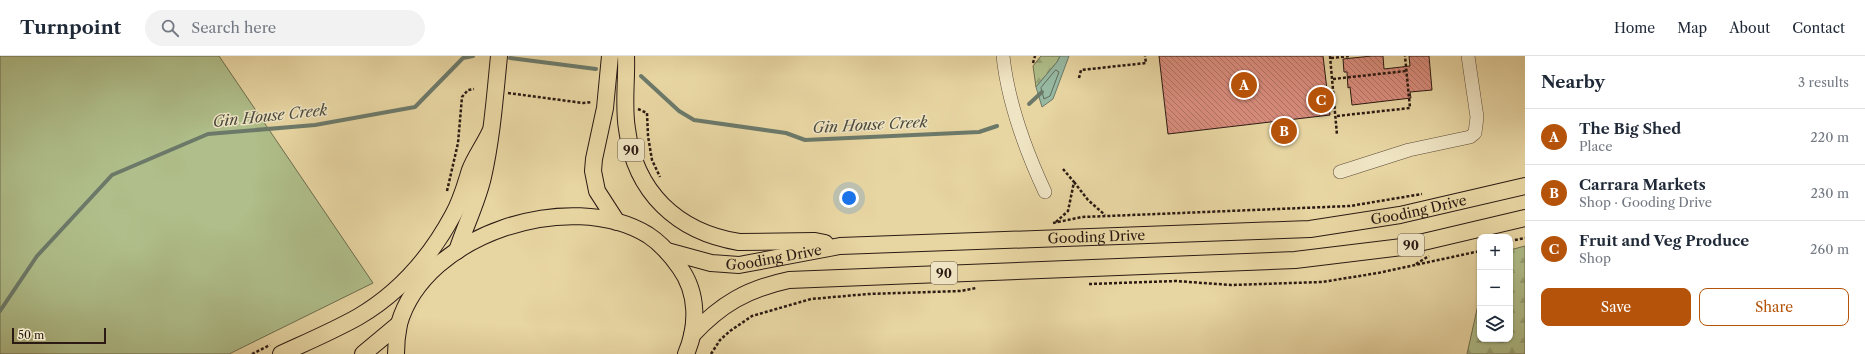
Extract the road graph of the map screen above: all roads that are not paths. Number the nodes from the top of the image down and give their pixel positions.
1 (499, 56) edge
2 (610, 56) edge
3 (626, 56) edge
4 (1004, 56) edge
5 (1468, 56) edge
6 (490, 132) junction
7 (1340, 172) dead end
8 (1525, 186) edge
9 (1045, 192) dead end
10 (1525, 218) edge
11 (617, 222) junction
12 (840, 246) junction
13 (457, 251) junction
14 (667, 251) junction
15 (399, 324) junction
16 (692, 335) junction
17 (276, 349) edge
18 (363, 354) edge
19 (396, 354) edge
20 (686, 354) edge

1 - 6 main road
2 - 11 main road
3 - 12 main road, 90
4 - 9 street
5 - 7 street
6 - 13 main road
6 - 17 main road
8 - 12 main road, Gooding Drive / 90
10 - 16 main road, Gooding Drive / 90
11 - 13 main road
11 - 14 main road
12 - 14 main road, Gooding Drive
13 - 15 main road
14 - 16 main road
15 - 18 main road
15 - 19 main road
16 - 20 main road, 90

